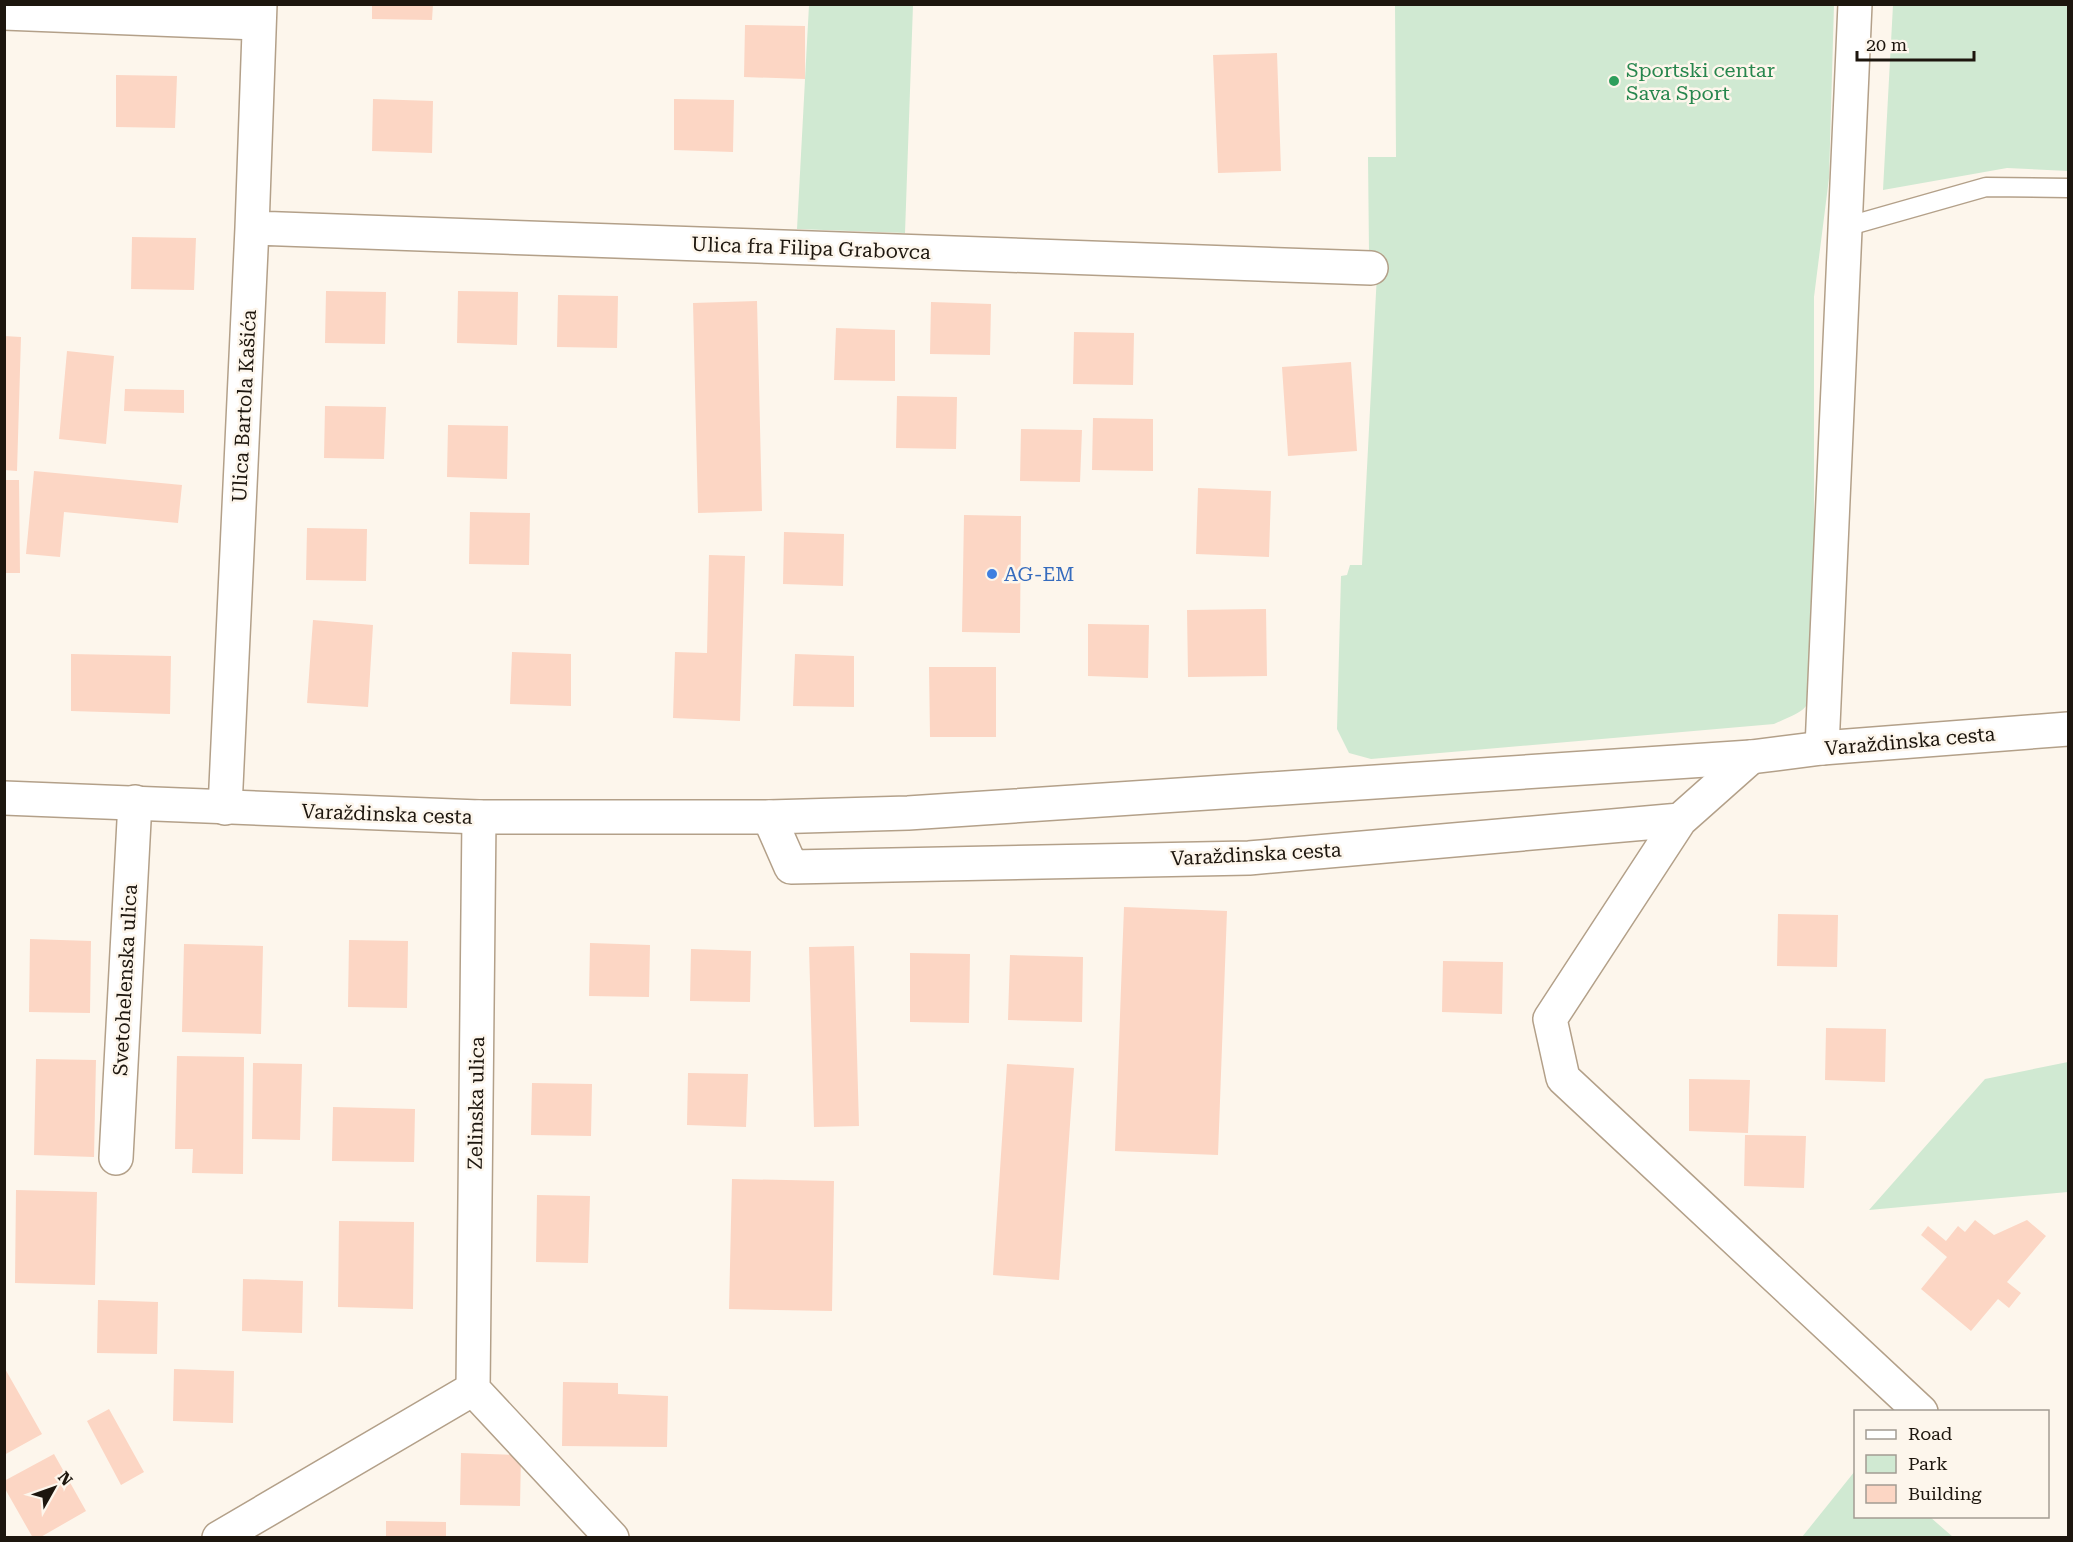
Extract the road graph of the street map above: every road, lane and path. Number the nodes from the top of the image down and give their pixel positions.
1 (1855, 4) edge
2 (4, 13) edge
3 (260, 14) edge
4 (2068, 188) edge
5 (1845, 227) junction
6 (252, 228) junction
7 (1371, 268) dead end
8 (2068, 729) edge
9 (1822, 748) junction
10 (1751, 757) junction
11 (4, 798) edge
12 (135, 802) junction
13 (225, 807) junction
14 (479, 817) junction
15 (769, 817) junction
16 (1680, 820) junction
17 (116, 1158) dead end
18 (473, 1389) junction
19 (1918, 1410) edge
20 (219, 1538) edge
21 (612, 1538) edge

1 - 5 street
2 - 3 street
3 - 6 street, Ulica Bartola Kašića
4 - 5 lane
5 - 9 street
6 - 7 street, Ulica fra Filipa Grabovca
6 - 13 street, Ulica Bartola Kašića
8 - 9 street, Varaždinska cesta
9 - 10 street, Varaždinska cesta
10 - 15 street, Varaždinska cesta
10 - 16 street
11 - 12 street, Varaždinska cesta
12 - 13 street, Varaždinska cesta
12 - 17 street, Svetohelenska ulica
13 - 14 street, Varaždinska cesta
14 - 15 street, Varaždinska cesta
14 - 18 street, Zelinska ulica
15 - 16 street, Varaždinska cesta
16 - 19 street
18 - 20 street
18 - 21 street

